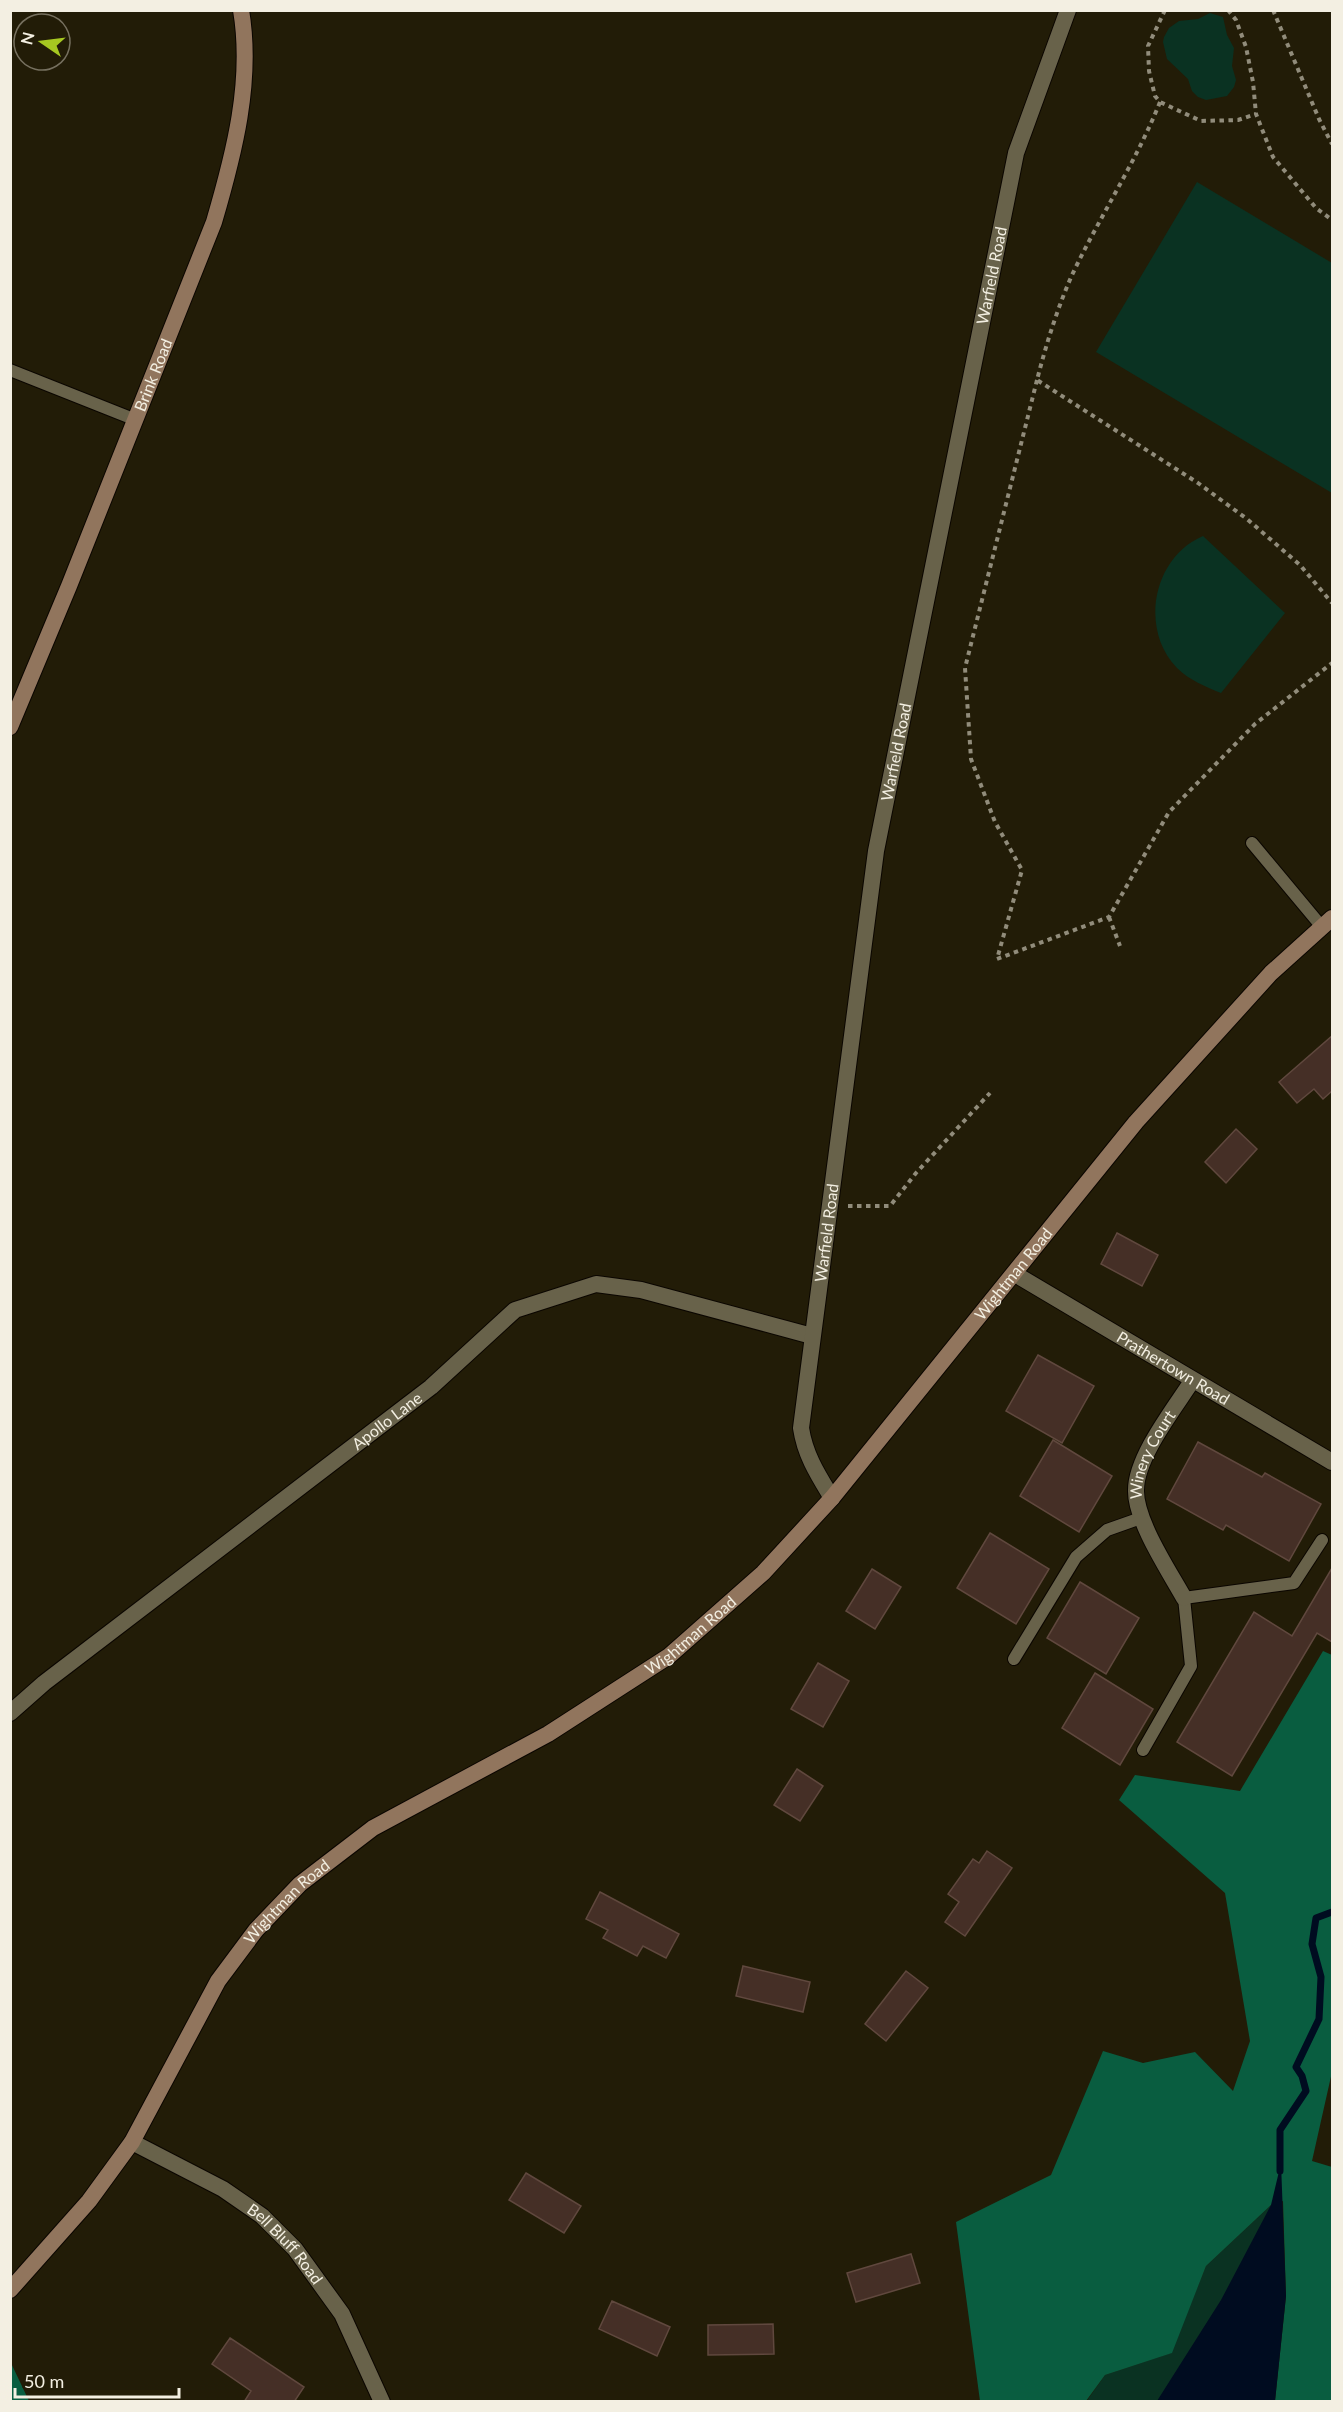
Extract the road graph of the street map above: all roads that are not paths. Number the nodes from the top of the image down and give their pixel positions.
1 (241, 10) edge
2 (1068, 10) edge
3 (10, 370) edge
4 (136, 420) junction
5 (10, 727) edge
6 (1252, 843) dead end
7 (1327, 923) edge
8 (1014, 1274) junction
9 (812, 1336) junction
10 (1192, 1381) junction
11 (1332, 1462) edge
12 (832, 1498) junction
13 (1141, 1518) junction
14 (1322, 1540) dead end
15 (1184, 1598) junction
16 (1014, 1659) dead end
17 (10, 1713) edge
18 (1143, 1750) dead end
19 (132, 2142) junction
20 (10, 2290) edge
21 (382, 2402) edge

1 - 4 main road, Brink Road
2 - 9 street, Warfield Road
3 - 4 lane
4 - 5 main road, Brink Road
6 - 7 lane
7 - 8 main road, Wightman Road
8 - 10 street, Prathertown Road
8 - 12 main road, Wightman Road
9 - 12 street, Warfield Road
9 - 17 street, Apollo Lane
10 - 11 street, Prathertown Road
10 - 13 street, Winery Court
12 - 19 main road, Wightman Road
13 - 15 street, Winery Court
13 - 16 lane
14 - 15 lane
15 - 18 lane
19 - 20 main road, Wightman Road
19 - 21 street, Bell Bluff Road

